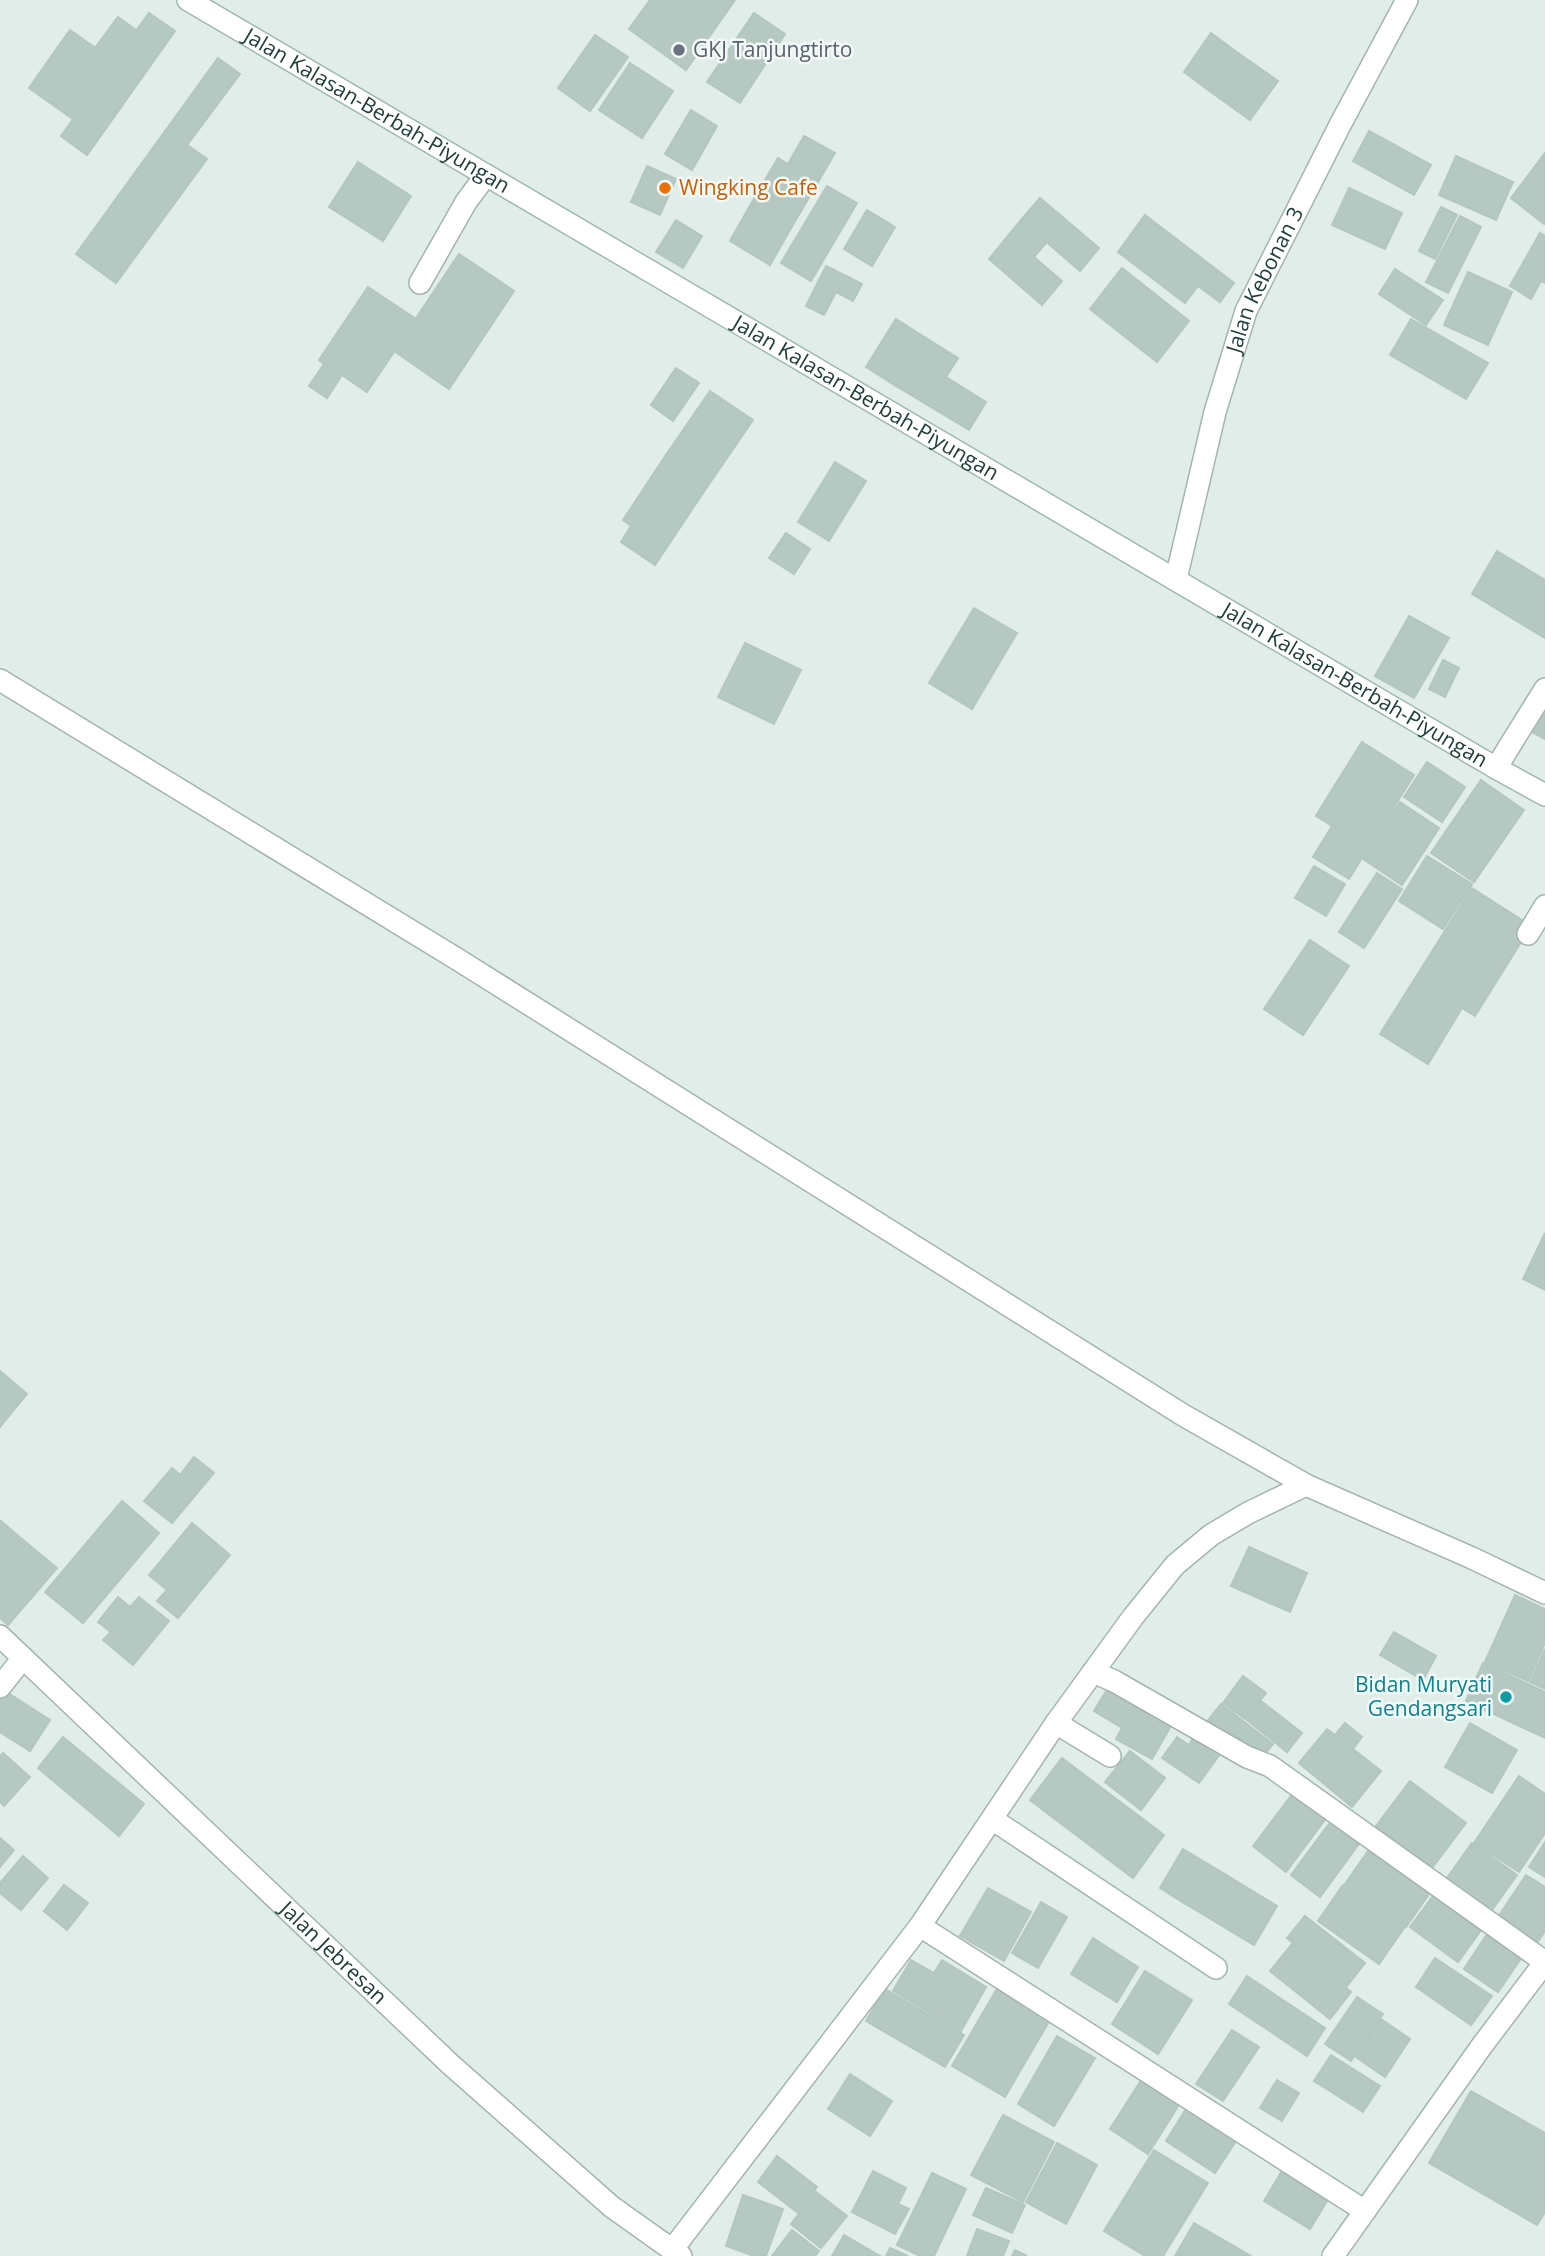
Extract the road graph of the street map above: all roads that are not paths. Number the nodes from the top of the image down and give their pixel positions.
1 (188, 0) edge
2 (1407, 0) edge
3 (486, 175) junction
4 (420, 283) dead end
5 (1176, 579) junction
6 (0, 680) edge
7 (1545, 689) edge
8 (1496, 768) junction
9 (1545, 795) edge
10 (1545, 906) edge
11 (1528, 934) dead end
12 (1306, 1485) junction
13 (1545, 1593) edge
14 (0, 1636) edge
15 (23, 1658) junction
16 (1093, 1672) junction
17 (0, 1687) edge
18 (1056, 1723) junction
19 (1110, 1756) dead end
20 (992, 1819) junction
21 (920, 1926) junction
22 (1545, 1962) edge
23 (1216, 1968) dead end
24 (1365, 2211) junction
25 (676, 2253) edge
26 (1333, 2256) edge

1 - 3 street, Jalan Kalasan-Berbah-Piyungan
2 - 5 street, Jalan Kebonan 3
3 - 4 street
3 - 5 street, Jalan Kalasan-Berbah-Piyungan
5 - 8 street, Jalan Kalasan-Berbah-Piyungan
6 - 12 street
7 - 8 street
8 - 9 street, Jalan Kalasan-Berbah-Piyungan
10 - 11 street
12 - 13 street
12 - 16 street
14 - 15 street, Jalan Jebresan
15 - 17 street
15 - 25 street, Jalan Jebresan
16 - 18 street
16 - 22 street
18 - 19 street
18 - 20 street
20 - 21 street
20 - 23 street
21 - 24 street
21 - 25 street
22 - 24 street
24 - 26 street

